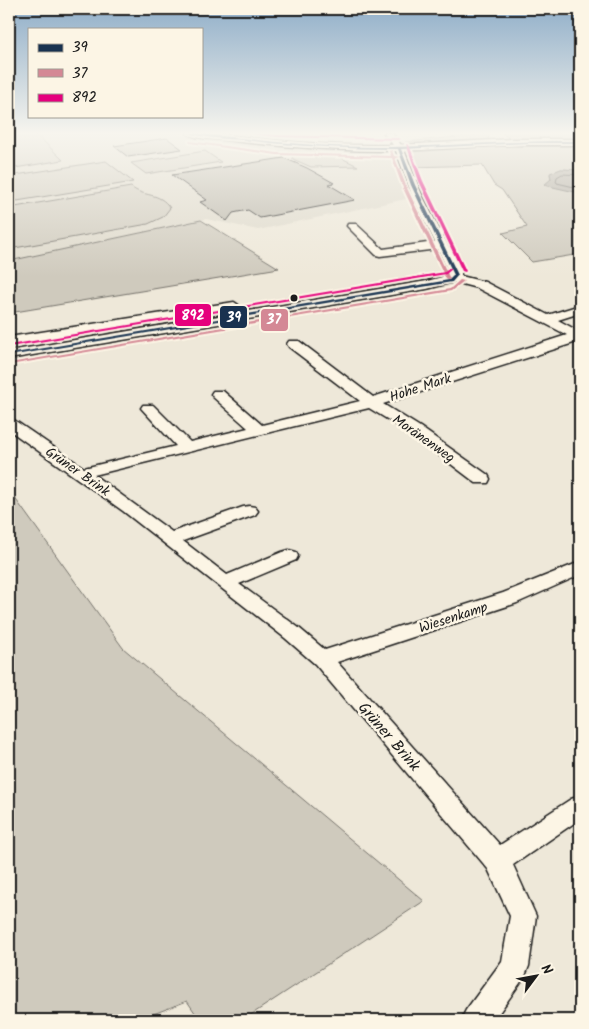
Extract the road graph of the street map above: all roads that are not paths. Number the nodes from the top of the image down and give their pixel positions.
1 (412, 181) edge
2 (352, 226) dead end
3 (441, 245) junction
4 (454, 278) junction
5 (331, 301) junction
6 (580, 309) edge
7 (546, 320) junction
8 (579, 336) edge
9 (9, 341) edge
10 (294, 344) dead end
11 (9, 355) edge
12 (218, 394) dead end
13 (371, 403) junction
14 (148, 408) dead end
15 (9, 423) edge
16 (259, 430) junction
17 (187, 448) junction
18 (83, 474) junction
19 (482, 479) dead end
20 (250, 511) dead end
21 (170, 539) junction
22 (289, 556) dead end
23 (580, 568) edge
24 (225, 583) junction
25 (322, 659) junction
26 (580, 806) edge
27 (498, 861) junction
28 (476, 1020) edge

1 - 3 street
2 - 3 street
3 - 4 street
4 - 5 street
4 - 7 street
5 - 9 street
5 - 11 street
6 - 7 street
7 - 8 street
8 - 13 street, Hohe Mark
10 - 13 street, Moränenweg
12 - 16 street
13 - 16 street, Hohe Mark
13 - 19 street, Moränenweg
14 - 17 street
15 - 18 street, Grüner Brink
16 - 17 street, Hohe Mark
17 - 18 street, Hohe Mark
18 - 21 street, Grüner Brink
20 - 21 street
21 - 24 street, Grüner Brink
22 - 24 street
23 - 25 street, Wiesenkamp
24 - 25 street, Grüner Brink
25 - 27 street, Grüner Brink
26 - 27 street
27 - 28 street, Grüner Brink

